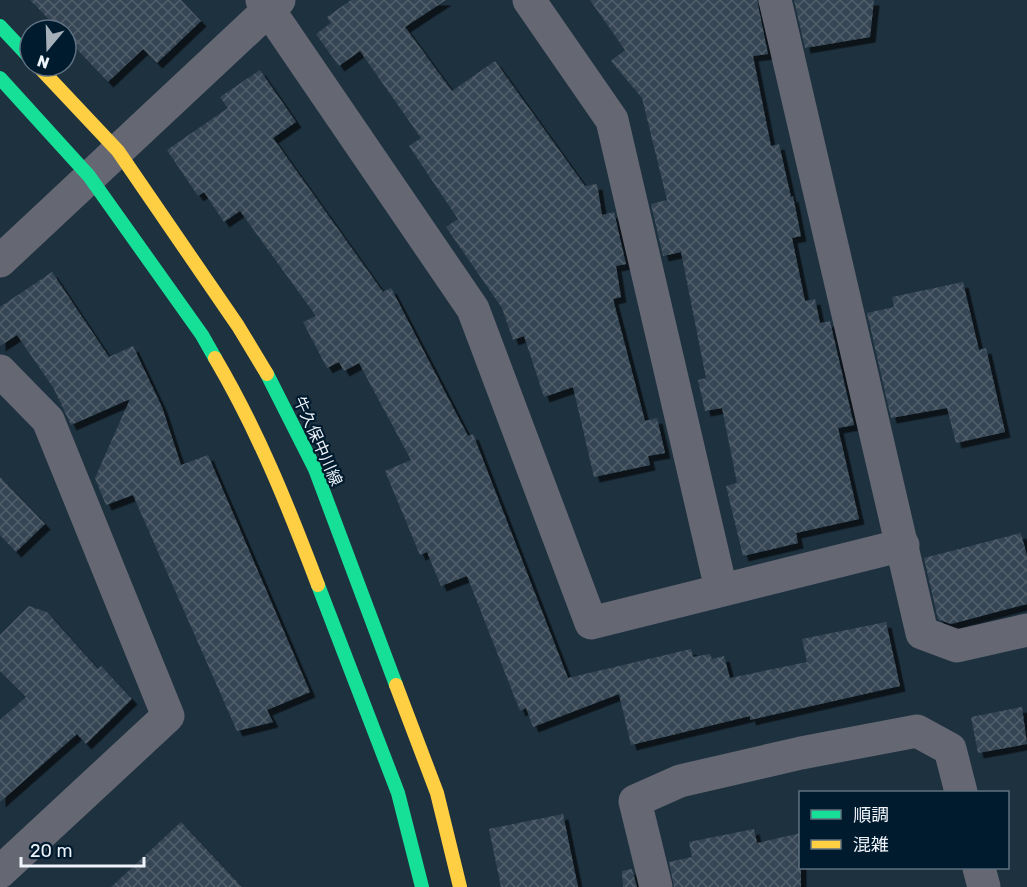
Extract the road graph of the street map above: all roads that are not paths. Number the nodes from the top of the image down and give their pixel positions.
1 (529, 0) edge
2 (775, 0) edge
3 (270, 3) edge
4 (0, 26) edge
5 (18, 45) edge
6 (0, 78) edge
7 (49, 78) edge
8 (118, 151) junction
9 (89, 176) junction
10 (0, 261) edge
11 (0, 371) edge
12 (903, 545) junction
13 (721, 589) junction
14 (1027, 630) edge
15 (961, 791) edge
16 (980, 869) edge
17 (0, 872) edge
18 (422, 887) edge
19 (460, 887) edge
20 (656, 887) edge
21 (984, 887) edge

1 - 13 street
2 - 12 street
3 - 8 street
3 - 13 street
4 - 5 street
6 - 9 street
7 - 8 street, 牛久保中川線
8 - 9 street
8 - 19 street, 牛久保中川線
9 - 10 street
9 - 18 street
11 - 17 street
12 - 13 street
12 - 14 street
15 - 20 street
16 - 21 street

